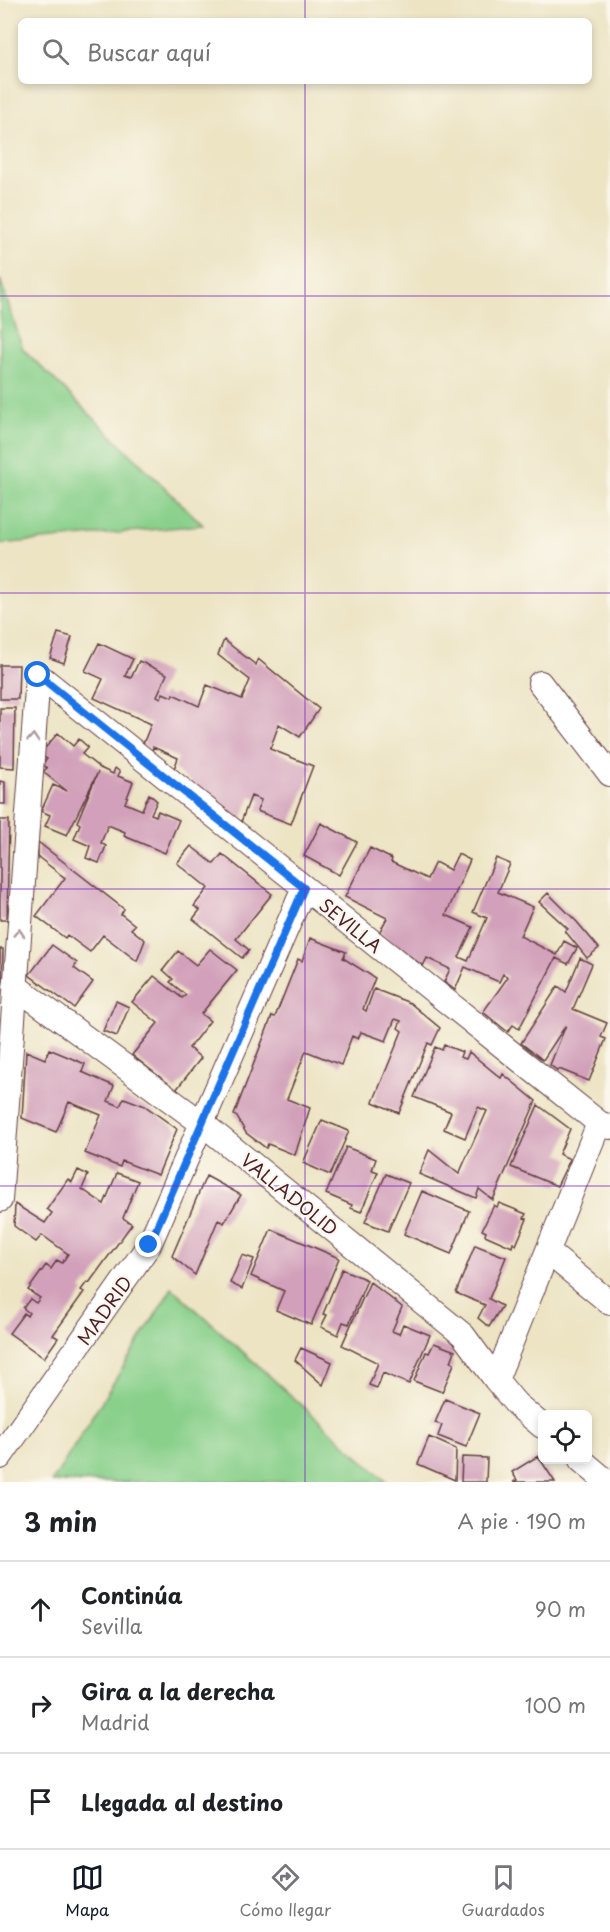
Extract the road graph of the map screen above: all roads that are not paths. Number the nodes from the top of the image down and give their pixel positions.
1 (540, 683) dead end
2 (610, 774) edge
3 (304, 888) junction
4 (15, 986) junction
5 (203, 1124) junction
6 (605, 1125) edge
7 (0, 1200) edge
8 (548, 1252) junction
9 (610, 1303) edge
10 (496, 1380) junction
11 (538, 1422) edge
12 (0, 1457) edge
13 (586, 1464) edge
14 (607, 1482) edge

1 - 2 street
4 -> 3 street, SEVILLA
3 - 5 street, MADRID
3 - 6 street, SEVILLA
4 - 5 street, VALLADOLID
4 - 7 street
5 - 10 street, VALLADOLID
5 - 12 street, MADRID
6 - 8 street
8 - 9 street
8 - 10 street
10 - 11 street, VALLADOLID
13 - 14 street

